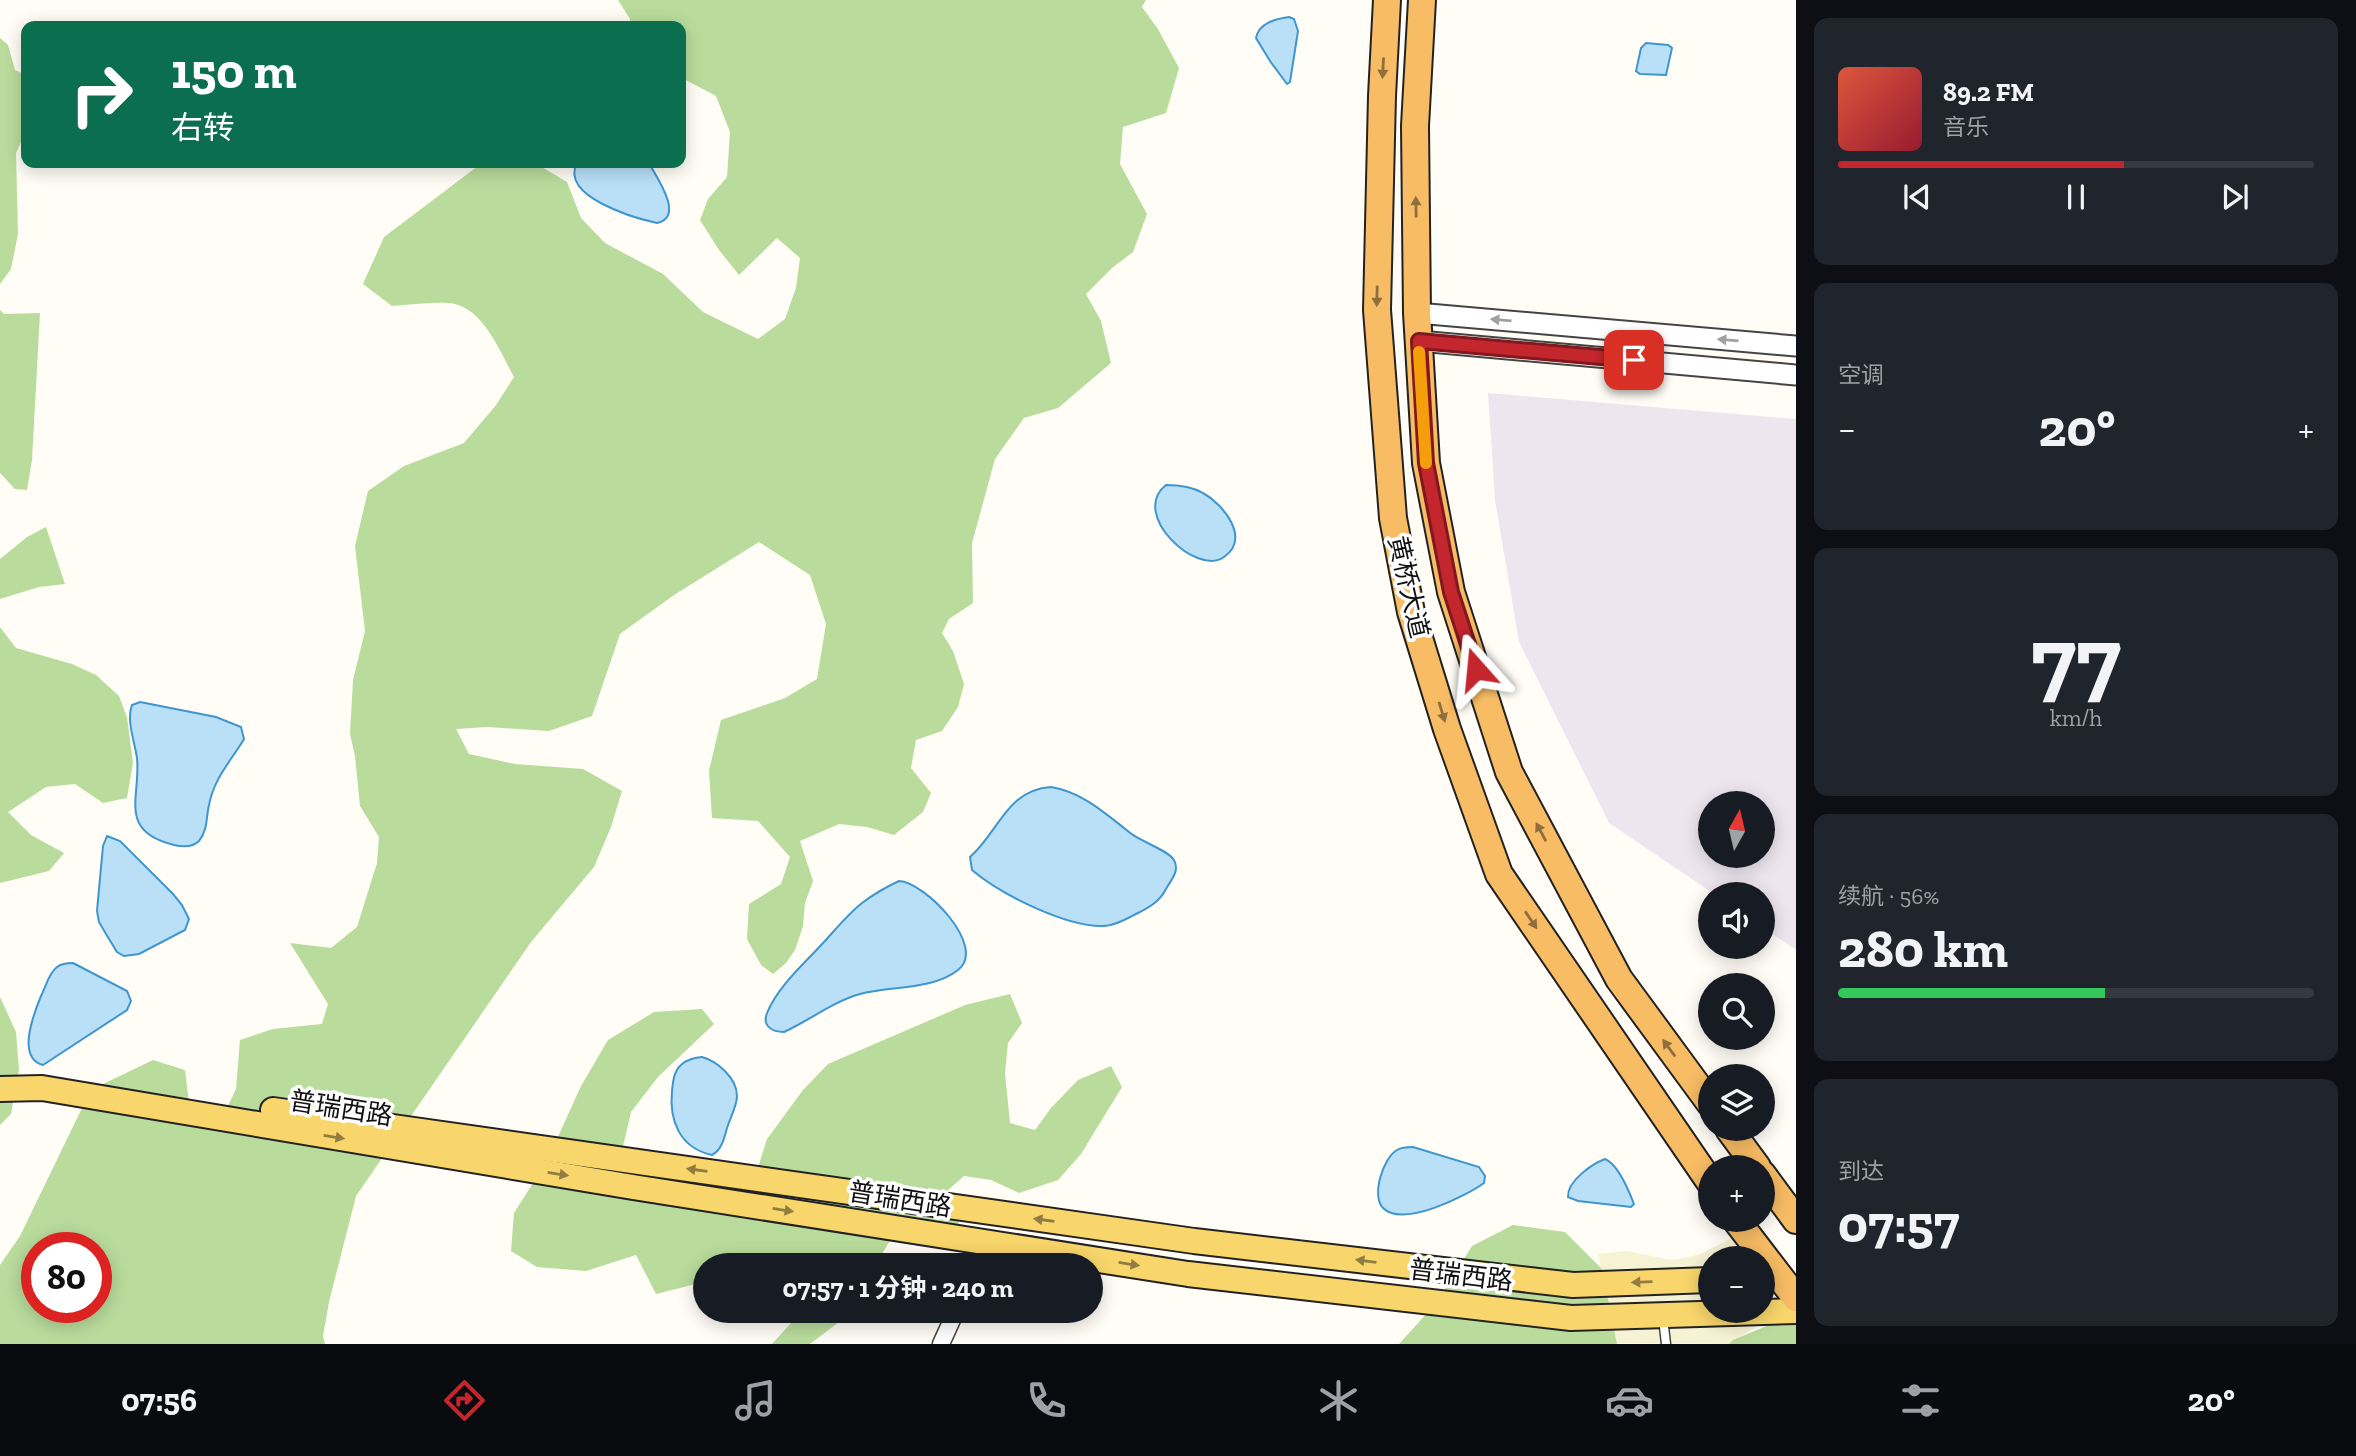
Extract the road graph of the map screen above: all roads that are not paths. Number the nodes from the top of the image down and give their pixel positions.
1 (1387, 0) edge
2 (1422, 0) edge
3 (1417, 313) junction
4 (1419, 341) junction
5 (1796, 346) edge
6 (1796, 375) edge
7 (0, 1076) edge
8 (1698, 1086) edge
9 (0, 1089) edge
10 (1698, 1164) edge
11 (1775, 1192) edge
12 (1796, 1220) edge
13 (1745, 1232) edge
14 (1698, 1280) edge
15 (1784, 1283) edge
16 (1796, 1311) edge
17 (1663, 1315) junction
18 (951, 1323) edge
19 (941, 1344) edge
20 (1666, 1344) edge

1 -> 10 highway, 黄桥大道
3 -> 2 highway, 黄桥大道
3 - 4 highway, 黄桥大道
5 -> 3 street
4 - 6 street
8 -> 4 highway, 黄桥大道
14 -> 7 main road, 普瑞西路
9 -> 17 main road, 普瑞西路
11 - 12 highway
13 - 15 highway
16 - 17 main road, 普瑞西路
17 - 20 lane
18 - 19 street

